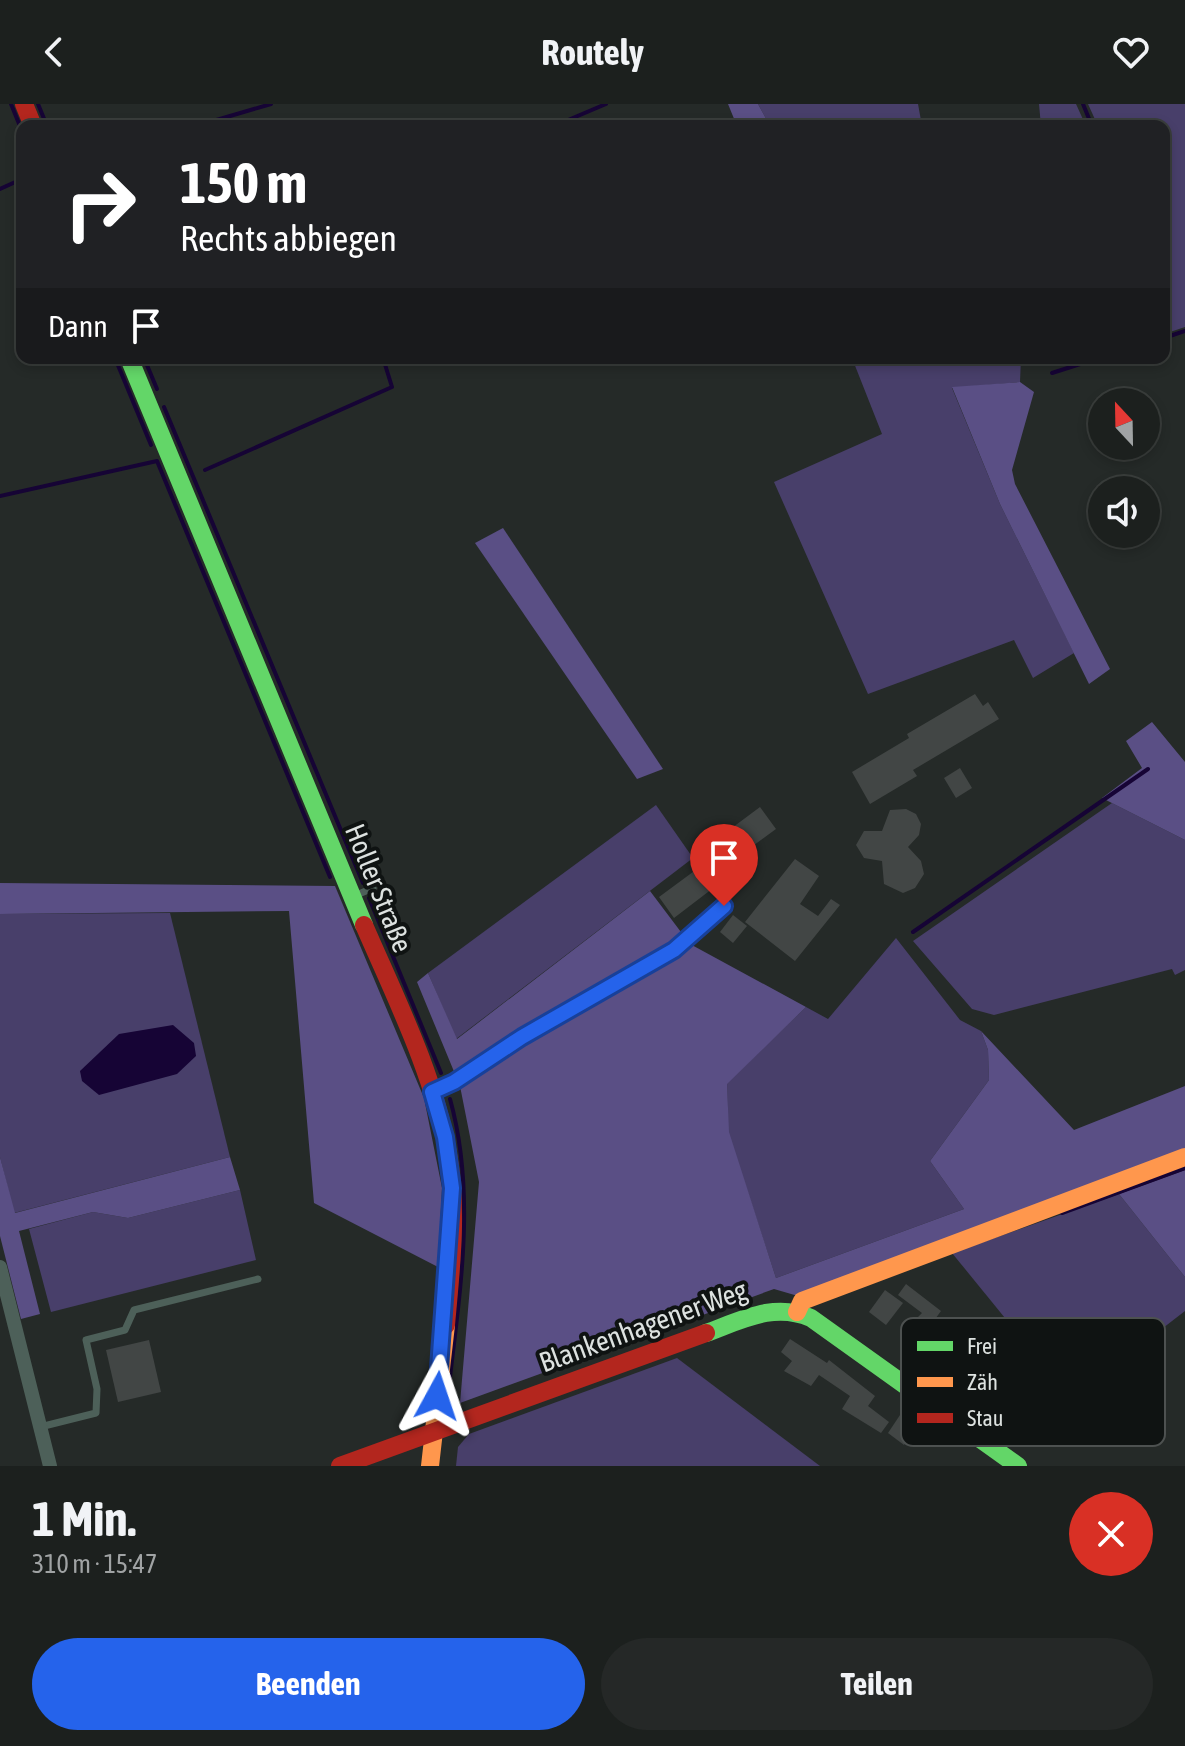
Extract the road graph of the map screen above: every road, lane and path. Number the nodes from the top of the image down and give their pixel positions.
1 (131, 364) edge
2 (373, 888) dead end
3 (352, 897) junction
4 (724, 906) dead end
5 (432, 1092) junction
6 (1185, 1157) edge
7 (0, 1267) edge
8 (258, 1279) dead end
9 (797, 1312) junction
10 (901, 1381) edge
11 (40, 1427) junction
12 (434, 1431) junction
13 (991, 1446) edge
14 (50, 1466) edge
15 (340, 1466) edge
16 (430, 1466) edge
17 (1018, 1466) edge

1 - 3 street, Holler Straße
2 - 3 lane
3 - 5 street, Holler Straße
4 - 5 lane
5 - 12 street, Holler Straße
6 - 9 street
7 - 11 street
8 - 11 lane
9 - 10 street
9 - 12 street, Blankenhagener Weg
11 - 14 street
12 - 15 street, Blankenhagener Weg
12 - 16 street, Holler Straße
13 - 17 street

